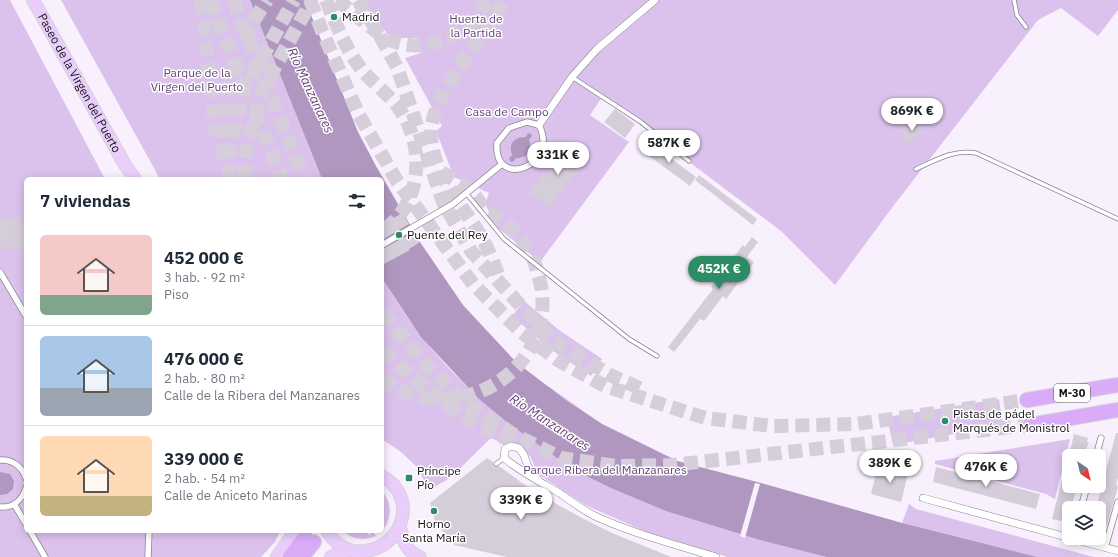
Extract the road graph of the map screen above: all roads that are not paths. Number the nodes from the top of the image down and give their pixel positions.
1 (34, 0) edge
2 (656, 0) edge
3 (1014, 0) edge
4 (1026, 27) dead end
5 (572, 77) junction
6 (539, 125) junction
7 (688, 162) dead end
8 (502, 164) junction
9 (916, 169) dead end
10 (132, 177) edge
11 (466, 193) junction
12 (1118, 219) edge
13 (384, 244) edge
14 (0, 272) edge
15 (24, 313) edge
16 (657, 356) dead end
17 (1118, 385) edge
18 (1026, 400) tunnel mouth
19 (1118, 410) edge
20 (1030, 425) tunnel mouth
21 (1101, 438) dead end
22 (1098, 449) edge
23 (504, 458) junction
24 (0, 460) edge
25 (496, 464) dead end
26 (24, 475) edge
27 (384, 478) edge
28 (539, 481) junction
29 (24, 495) edge
30 (923, 498) dead end
31 (1118, 502) edge
32 (14, 504) junction
33 (0, 507) edge
34 (24, 521) edge
35 (400, 527) junction
36 (31, 533) edge
37 (149, 533) edge
38 (328, 533) edge
39 (1062, 536) edge
40 (305, 537) edge
41 (1094, 545) edge
42 (1105, 548) junction
43 (348, 550) junction
44 (1118, 552) edge
45 (365, 555) edge
46 (415, 555) edge
47 (45, 557) edge
48 (148, 557) edge
49 (277, 557) edge
50 (290, 557) edge
51 (302, 557) edge
52 (331, 557) edge
53 (716, 557) edge

1 - 10 main road, Paseo de la Virgen del Puerto
2 - 5 street
3 - 4 lane
5 - 6 street
5 - 7 lane
6 - 8 street
6 - 8 street
8 - 11 street
9 - 12 lane
11 - 13 street
11 - 16 lane
14 - 15 street
17 - 18 highway, M-30
19 - 20 highway, M-30
21 - 22 street
23 - 25 lane
23 - 28 street
23 - 28 street
24 - 26 street
27 - 35 main road
28 - 53 street
29 - 32 street
30 - 39 street
31 - 42 street
32 - 33 street
32 - 34 street
35 - 45 main road
35 - 46 main road
36 - 47 street
37 - 48 street
38 - 43 main road
40 - 49 main road
40 - 50 highway
40 - 51 highway
41 - 42 street
42 - 44 street
43 - 45 main road
43 - 52 main road

